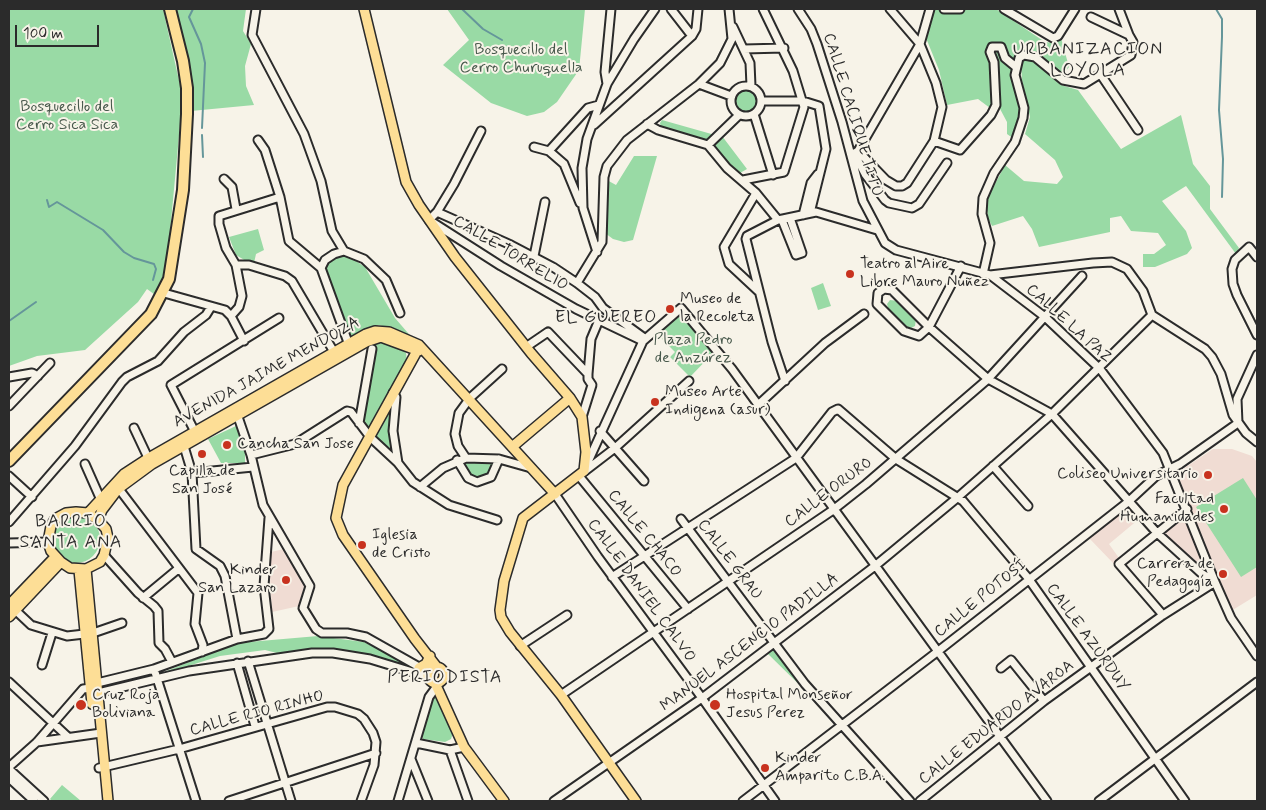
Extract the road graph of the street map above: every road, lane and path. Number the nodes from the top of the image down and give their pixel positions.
1 (170, 9) edge
2 (256, 9) edge
3 (364, 9) edge
4 (611, 9) edge
5 (656, 9) edge
6 (671, 9) edge
7 (698, 9) edge
8 (729, 9) edge
9 (763, 9) edge
10 (798, 9) edge
11 (890, 9) edge
12 (930, 9) edge
13 (944, 9) edge
14 (960, 9) edge
15 (1004, 9) edge
16 (1075, 9) edge
17 (1119, 9) edge
18 (1091, 17) dead end
19 (731, 22) junction
20 (692, 36) junction
21 (1129, 36) junction
22 (920, 44) junction
23 (784, 48) junction
24 (744, 49) junction
25 (1016, 67) junction
26 (1101, 76) junction
27 (607, 84) junction
28 (699, 84) junction
29 (751, 86) junction
30 (731, 96) junction
31 (761, 101) junction
32 (802, 101) junction
33 (599, 105) junction
34 (739, 114) junction
35 (754, 114) junction
36 (647, 124) junction
37 (592, 127) junction
38 (481, 130) dead end
39 (1138, 130) dead end
40 (258, 140) dead end
41 (934, 142) junction
42 (708, 145) junction
43 (534, 147) dead end
44 (549, 151) junction
45 (854, 153) junction
46 (947, 162) dead end
47 (773, 176) junction
48 (224, 179) dead end
49 (743, 180) junction
50 (756, 193) junction
51 (280, 197) junction
52 (545, 202) dead end
53 (583, 208) junction
54 (236, 209) junction
55 (437, 212) junction
56 (807, 214) junction
57 (783, 219) junction
58 (429, 220) junction
59 (877, 230) junction
60 (344, 251) junction
61 (597, 252) junction
62 (534, 256) junction
63 (1257, 257) edge
64 (236, 265) junction
65 (961, 266) junction
66 (322, 268) junction
67 (986, 275) junction
68 (1082, 276) dead end
69 (577, 283) junction
70 (759, 291) junction
71 (164, 293) junction
72 (211, 307) junction
73 (400, 313) dead end
74 (864, 314) dead end
75 (1152, 315) junction
76 (231, 316) junction
77 (1044, 317) junction
78 (279, 318) dead end
79 (599, 320) junction
80 (929, 327) junction
81 (1257, 335) edge
82 (644, 340) junction
83 (244, 341) junction
84 (348, 345) junction
85 (526, 347) junction
86 (372, 349) dead end
87 (421, 351) junction
88 (334, 352) junction
89 (1257, 355) edge
90 (50, 363) dead end
91 (1100, 369) junction
92 (502, 370) dead end
93 (588, 374) junction
94 (38, 376) junction
95 (9, 377) edge
96 (988, 379) junction
97 (689, 381) dead end
98 (785, 381) junction
99 (393, 392) junction
100 (470, 398) junction
101 (570, 398) junction
102 (758, 405) junction
103 (9, 406) edge
104 (236, 412) junction
105 (1052, 414) junction
106 (582, 417) junction
107 (359, 423) junction
108 (1238, 423) junction
109 (134, 428) dead end
110 (194, 430) junction
111 (600, 431) junction
112 (370, 437) junction
113 (182, 442) junction
114 (1257, 442) edge
115 (512, 447) junction
116 (615, 448) junction
117 (251, 455) junction
118 (466, 458) junction
119 (796, 458) junction
120 (499, 459) junction
121 (896, 459) junction
122 (457, 460) junction
123 (9, 461) edge
124 (149, 461) junction
125 (398, 463) junction
126 (85, 464) dead end
127 (993, 466) junction
128 (253, 467) junction
129 (531, 468) junction
130 (1171, 468) junction
131 (192, 473) junction
132 (582, 473) junction
133 (9, 476) edge
134 (644, 481) dead end
135 (117, 486) junction
136 (420, 487) junction
137 (555, 494) junction
138 (32, 497) junction
139 (957, 498) junction
140 (101, 500) junction
141 (1128, 502) junction
142 (1028, 506) dead end
143 (1187, 509) junction
144 (833, 510) junction
145 (88, 513) junction
146 (268, 518) junction
147 (98, 520) junction
148 (497, 520) dead end
149 (681, 520) dead end
150 (9, 522) edge
151 (687, 527) junction
152 (1157, 534) junction
153 (48, 542) junction
154 (9, 543) edge
155 (104, 555) junction
156 (644, 556) junction
157 (58, 560) junction
158 (875, 566) junction
159 (82, 569) junction
160 (178, 569) junction
161 (612, 577) junction
162 (1028, 578) junction
163 (728, 582) junction
164 (1214, 582) junction
165 (144, 598) junction
166 (10, 608) edge
167 (688, 609) junction
168 (567, 614) dead end
169 (1163, 615) junction
170 (122, 623) dead end
171 (52, 633) junction
172 (654, 633) junction
173 (89, 634) junction
174 (237, 639) junction
175 (774, 642) junction
176 (520, 646) junction
177 (202, 652) junction
178 (937, 652) junction
179 (430, 656) junction
180 (1257, 656) edge
181 (248, 661) junction
182 (172, 662) junction
183 (237, 663) junction
184 (42, 664) dead end
185 (436, 666) junction
186 (1091, 666) junction
187 (419, 668) junction
188 (1001, 668) dead end
189 (154, 669) junction
190 (158, 680) junction
191 (434, 680) junction
192 (9, 682) edge
193 (1257, 682) edge
194 (94, 689) junction
195 (561, 695) junction
196 (702, 698) junction
197 (1044, 701) junction
198 (53, 722) junction
199 (267, 723) junction
200 (255, 726) junction
201 (843, 726) junction
202 (98, 733) junction
203 (68, 737) junction
204 (1000, 737) junction
205 (37, 742) junction
206 (416, 743) junction
207 (464, 747) junction
208 (179, 749) junction
209 (450, 750) junction
210 (376, 753) junction
211 (412, 759) junction
212 (1156, 760) junction
213 (609, 764) junction
214 (101, 767) junction
215 (9, 768) edge
216 (9, 778) edge
217 (286, 782) junction
218 (763, 785) junction
219 (34, 801) edge
220 (44, 801) edge
221 (102, 801) edge
222 (108, 801) edge
223 (196, 801) edge
224 (229, 801) edge
225 (291, 801) edge
226 (361, 801) edge
227 (398, 801) edge
228 (428, 801) edge
229 (468, 801) edge
230 (504, 801) edge
231 (554, 801) edge
232 (636, 801) edge
233 (743, 801) edge
234 (775, 801) edge
235 (910, 801) edge
236 (920, 801) edge
237 (1047, 801) edge
238 (1099, 801) edge
239 (1185, 801) edge

1 - 71 highway
2 - 60 street
3 - 58 main road
4 - 27 street
5 - 27 street
6 - 20 street
7 - 20 street
8 - 19 street
9 - 23 street
10 - 45 street, CALLE CACIQUE TITU
11 - 22 street
12 - 22 street
13 - 14 street
15 - 16 street
17 - 21 street
18 - 21 street
19 - 24 street
19 - 28 street
20 - 37 street
21 - 26 street
22 - 41 street
22 - 45 street
23 - 24 street
23 - 32 street
24 - 29 street
25 - 26 street
25 - 41 street
25 - 67 street
26 - 39 street
27 - 33 street
28 - 30 street
28 - 36 street
29 - 30 street
29 - 31 street
30 - 34 street
31 - 32 street
31 - 35 street
32 - 47 street
32 - 56 street
33 - 37 street
33 - 44 street
34 - 35 street
34 - 42 street
35 - 47 street
36 - 42 street
36 - 61 street
37 - 53 street
38 - 55 street, CALLE TORRELIO
40 - 51 street
41 - 45 street
42 - 49 street
43 - 44 street
44 - 53 street
45 - 46 street
45 - 59 street, CALLE CACIQUE TITU
47 - 49 street
48 - 54 street
49 - 50 street
50 - 57 street
50 - 70 street
51 - 54 street
51 - 66 street
52 - 62 street
53 - 61 street
54 - 64 street
55 - 58 street, CALLE TORRELIO
55 - 62 street
56 - 57 street
56 - 59 street
57 - 70 street
58 - 79 street, CALLE TORRELIO
58 - 85 main road
59 - 65 street, CALLE LA PAZ
60 - 66 street
60 - 73 street
61 - 69 street
62 - 69 street
63 - 81 street
64 - 76 street
64 - 88 street
65 - 67 street, CALLE LA PAZ
65 - 80 street
66 - 84 street
67 - 75 street
67 - 77 street, CALLE LA PAZ
68 - 77 street, CALLE ORURO
69 - 82 street
70 - 98 street
71 - 72 street
71 - 123 highway
72 - 76 street
72 - 138 street
74 - 98 street
75 - 91 street
75 - 108 street
76 - 83 street
77 - 91 street, CALLE LA PAZ
77 - 96 street, CALLE ORURO
78 - 83 street
79 - 82 street, CALLE TORRELIO
79 - 93 street
80 - 80 street
80 - 96 street
82 - 102 street
82 - 111 street
83 - 110 street
84 - 87 main road, AVENIDA JAIME MENDOZA
84 - 88 main road, AVENIDA JAIME MENDOZA
85 - 93 street
85 - 101 main road
86 - 107 street
87 - 99 main road
87 - 100 main road
87 - 104 main road, AVENIDA JAIME MENDOZA
88 - 104 main road, AVENIDA JAIME MENDOZA
89 - 108 street
90 - 94 street
91 - 105 street, MANUEL ASCENCIO PADILLA
91 - 130 street, CALLE LA PAZ
92 - 100 street
93 - 106 street
94 - 95 street
94 - 103 street
96 - 105 street
96 - 121 street, CALLE ORURO
97 - 116 street
98 - 102 street
99 - 112 main road
99 - 125 street
100 - 115 main road
100 - 118 street
101 - 106 main road
101 - 115 main road
102 - 119 street
104 - 110 main road, AVENIDA JAIME MENDOZA
104 - 113 main road, AVENIDA JAIME MENDOZA
104 - 117 street
105 - 127 street, MANUEL ASCENCIO PADILLA
105 - 141 street
106 - 132 main road
107 - 112 street
107 - 117 street
108 - 114 street
108 - 130 street, CALLE POTOSÍ
109 - 124 street
110 - 113 main road, AVENIDA JAIME MENDOZA
111 - 116 street
111 - 132 street
112 - 125 street
112 - 179 main road
113 - 124 main road, AVENIDA JAIME MENDOZA
113 - 131 street
115 - 129 main road
116 - 132 street
116 - 134 street
117 - 128 street
118 - 120 street
118 - 122 street
119 - 121 street, CALLE AZURDUY
119 - 144 street
119 - 151 street
120 - 122 street
120 - 129 street
121 - 139 street, CALLE AZURDUY
121 - 144 street, CALLE ORURO
122 - 136 street
124 - 135 main road, AVENIDA JAIME MENDOZA
125 - 136 street
126 - 140 street
127 - 139 street, MANUEL ASCENCIO PADILLA
127 - 142 street
128 - 131 street
128 - 146 street
129 - 137 main road
130 - 141 street, CALLE POTOSÍ
130 - 143 street, CALLE LA PAZ
131 - 174 street
132 - 137 main road
132 - 156 street, CALLE CHACO
133 - 138 street
135 - 140 main road, AVENIDA JAIME MENDOZA
135 - 147 main road, AVENIDA JAIME MENDOZA
135 - 160 street
136 - 148 street
137 - 161 street, CALLE DANIEL CALVO
137 - 176 main road
138 - 150 street
139 - 158 street, MANUEL ASCENCIO PADILLA
139 - 162 street, CALLE AZURDUY
140 - 145 main road, AVENIDA JAIME MENDOZA
141 - 152 street
141 - 162 street, CALLE POTOSÍ
143 - 152 street
143 - 164 street, CALLE LA PAZ
144 - 158 street
144 - 163 street, CALLE ORURO
145 - 147 main road
145 - 153 main road
146 - 174 street
146 - 187 street
147 - 155 main road
149 - 151 street, CALLE GRAU
151 - 156 street
151 - 163 street, CALLE GRAU
152 - 164 street
152 - 169 street
153 - 154 street
153 - 157 main road
155 - 159 main road
155 - 165 street
156 - 161 street
156 - 167 street, CALLE CHACO
157 - 159 main road
157 - 166 main road
158 - 175 street, MANUEL ASCENCIO PADILLA
158 - 178 street
159 - 173 main road
160 - 165 street
160 - 177 street
161 - 172 street, CALLE DANIEL CALVO
162 - 178 street, CALLE POTOSÍ
162 - 186 street, CALLE AZURDUY
163 - 167 street, CALLE ORURO
163 - 175 street, CALLE GRAU
164 - 169 street, CALLE EDUARDO AVAROA
164 - 180 street, CALLE LA PAZ
165 - 182 street
166 - 171 street
167 - 172 street, CALLE ORURO
168 - 176 street
169 - 186 street, CALLE EDUARDO AVAROA
170 - 173 street
171 - 173 street
171 - 184 street
172 - 195 street, CALLE ORURO
172 - 196 street, CALLE DANIEL CALVO
173 - 194 main road
174 - 177 street
175 - 196 street, MANUEL ASCENCIO PADILLA
175 - 201 street, CALLE GRAU
176 - 195 main road
177 - 182 street
178 - 201 street, CALLE POTOSÍ
178 - 204 street
179 - 185 main road
179 - 187 main road
181 - 183 street
181 - 191 street
181 - 199 street
182 - 189 street
183 - 190 street
183 - 200 street
185 - 191 main road
185 - 191 main road
186 - 197 street, CALLE EDUARDO AVAROA
186 - 212 street, CALLE AZURDUY
187 - 191 street
188 - 197 street
189 - 190 street
189 - 194 street
190 - 194 street
190 - 208 street
191 - 206 street
191 - 207 main road
192 - 198 street
193 - 212 street
194 - 198 street
194 - 202 main road
195 - 213 main road
196 - 213 street, MANUEL ASCENCIO PADILLA
196 - 218 street, CALLE DANIEL CALVO
197 - 204 street, CALLE EDUARDO AVAROA
198 - 203 street
198 - 205 street
199 - 200 street, CALLE RIO RINHO
199 - 210 street, CALLE RIO RINHO
199 - 217 street
200 - 208 street, CALLE RIO RINHO
201 - 218 street, CALLE POTOSÍ
201 - 235 street, CALLE GRAU
202 - 203 street
202 - 214 main road
203 - 205 street
204 - 236 street, CALLE EDUARDO AVAROA
204 - 237 street
205 - 215 street
206 - 209 street
206 - 211 street
207 - 209 street
207 - 230 main road
208 - 214 street, CALLE RIO RINHO
208 - 223 street
209 - 229 street
210 - 217 street
210 - 226 street, CALLE RIO RINHO
211 - 227 street
211 - 228 street
212 - 238 street
212 - 239 street, CALLE AZURDUY
213 - 231 street, MANUEL ASCENCIO PADILLA
213 - 232 main road
214 - 221 main road
214 - 222 main road
215 - 220 street
216 - 219 street
217 - 224 street
217 - 225 street
218 - 233 street, CALLE POTOSÍ
218 - 234 street, CALLE DANIEL CALVO

